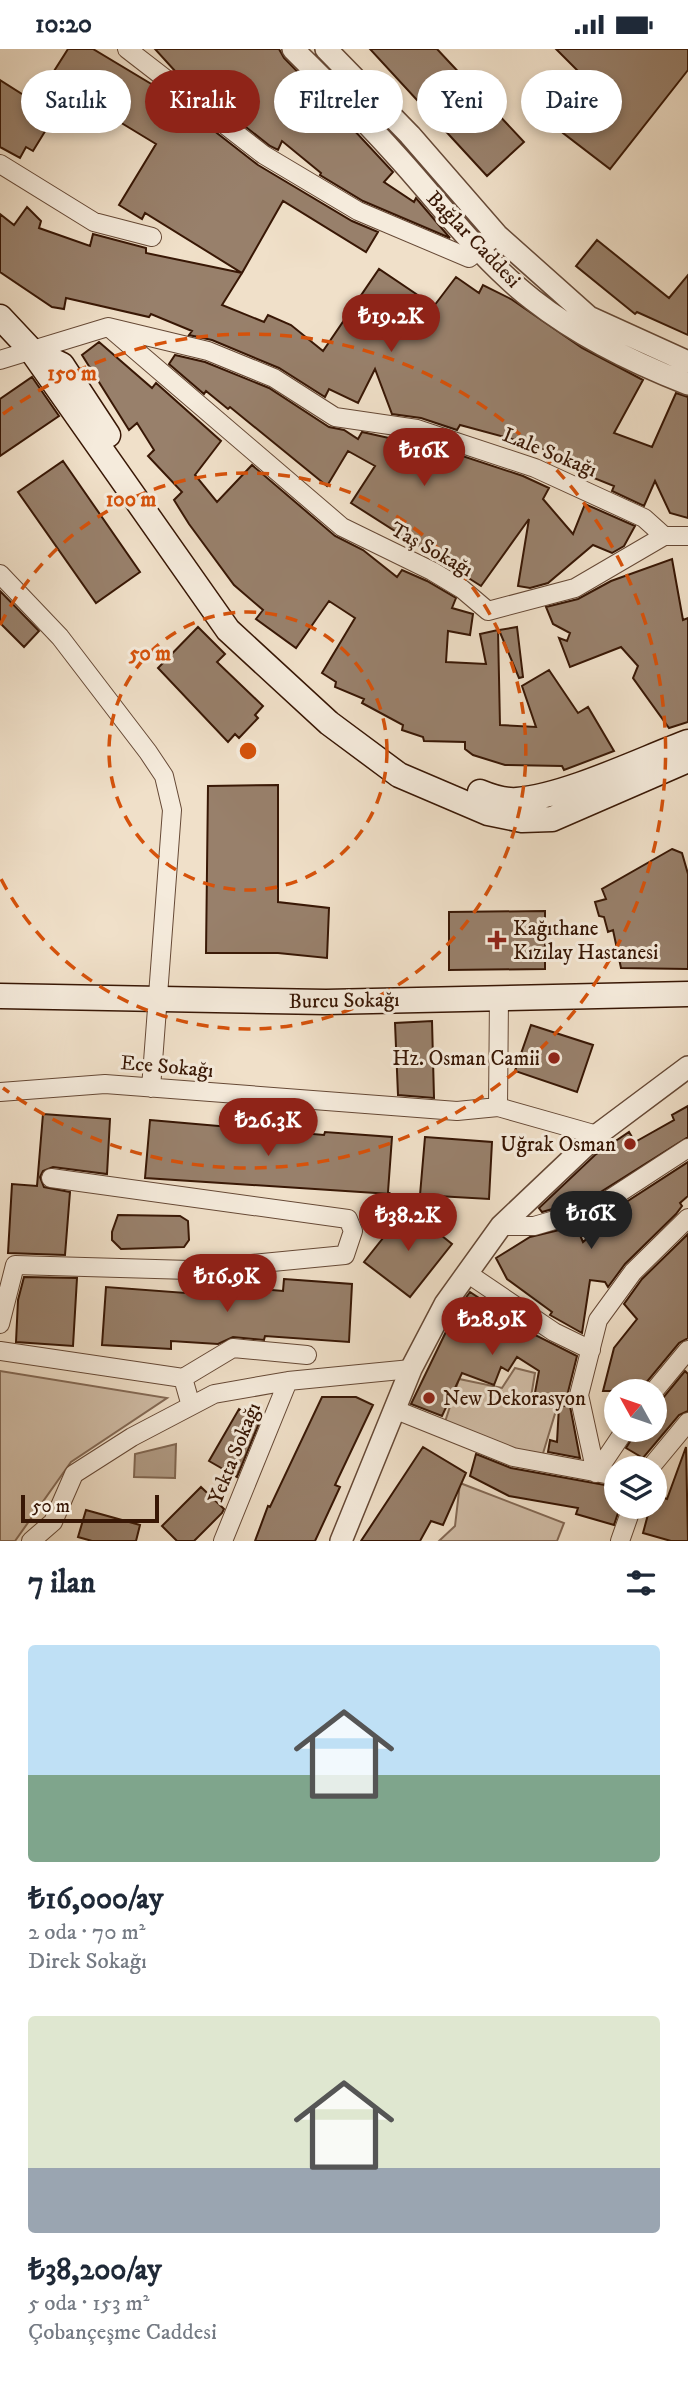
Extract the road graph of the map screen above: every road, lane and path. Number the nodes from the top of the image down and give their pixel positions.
1 (127, 49) edge
2 (293, 49) edge
3 (326, 49) edge
4 (0, 164) edge
5 (497, 235) junction
6 (152, 237) dead end
7 (480, 251) junction
8 (0, 317) edge
9 (108, 327) junction
10 (31, 350) junction
11 (0, 360) edge
12 (688, 362) edge
13 (688, 384) edge
14 (664, 536) junction
15 (688, 536) edge
16 (0, 575) edge
17 (688, 742) edge
18 (688, 760) edge
19 (688, 994) edge
20 (0, 996) edge
21 (499, 997) junction
22 (156, 1000) junction
23 (688, 1067) edge
24 (151, 1087) junction
25 (0, 1093) edge
26 (498, 1107) junction
27 (597, 1135) junction
28 (688, 1149) edge
29 (51, 1178) dead end
30 (688, 1218) edge
31 (501, 1226) junction
32 (467, 1273) junction
33 (0, 1324) edge
34 (591, 1350) junction
35 (688, 1350) edge
36 (0, 1351) edge
37 (307, 1355) dead end
38 (411, 1369) junction
39 (183, 1378) junction
40 (664, 1379) edge
41 (288, 1381) junction
42 (191, 1406) junction
43 (396, 1410) junction
44 (688, 1422) edge
45 (617, 1442) edge
46 (660, 1456) edge
47 (596, 1473) junction
48 (604, 1474) edge
49 (628, 1519) edge
50 (31, 1541) edge
51 (223, 1541) edge
52 (341, 1541) edge
53 (620, 1541) edge

1 - 7 street
2 - 7 street, Bağlar Caddesi
3 - 5 street, Bağlar Caddesi
4 - 6 street
5 - 7 street
5 - 12 street, Bağlar Caddesi
7 - 13 street, Bağlar Caddesi
8 - 10 main road
9 - 10 street
9 - 14 street, Lale Sokağı
9 - 14 street, Taş Sokağı
10 - 11 street
10 - 17 main road
10 - 18 main road
14 - 15 street
16 - 22 street
19 - 21 main road, Burcu Sokağı
20 - 22 main road, Burcu Sokağı
21 - 22 main road, Burcu Sokağı
21 - 26 street
22 - 24 street
23 - 27 street
24 - 25 street, Ece Sokağı
24 - 26 street, Ece Sokağı
26 - 27 street, Ece Sokağı
27 - 31 street
28 - 31 street
29 - 33 street
30 - 34 street
31 - 32 street
32 - 34 street
32 - 38 street
34 - 47 street
35 - 40 street
36 - 39 street
37 - 39 street
38 - 41 street
38 - 43 street
39 - 42 street
41 - 42 street
41 - 51 street, Yekta Sokağı
42 - 50 street
43 - 47 street
43 - 52 street
44 - 46 street
45 - 47 street
47 - 48 street
49 - 53 street

